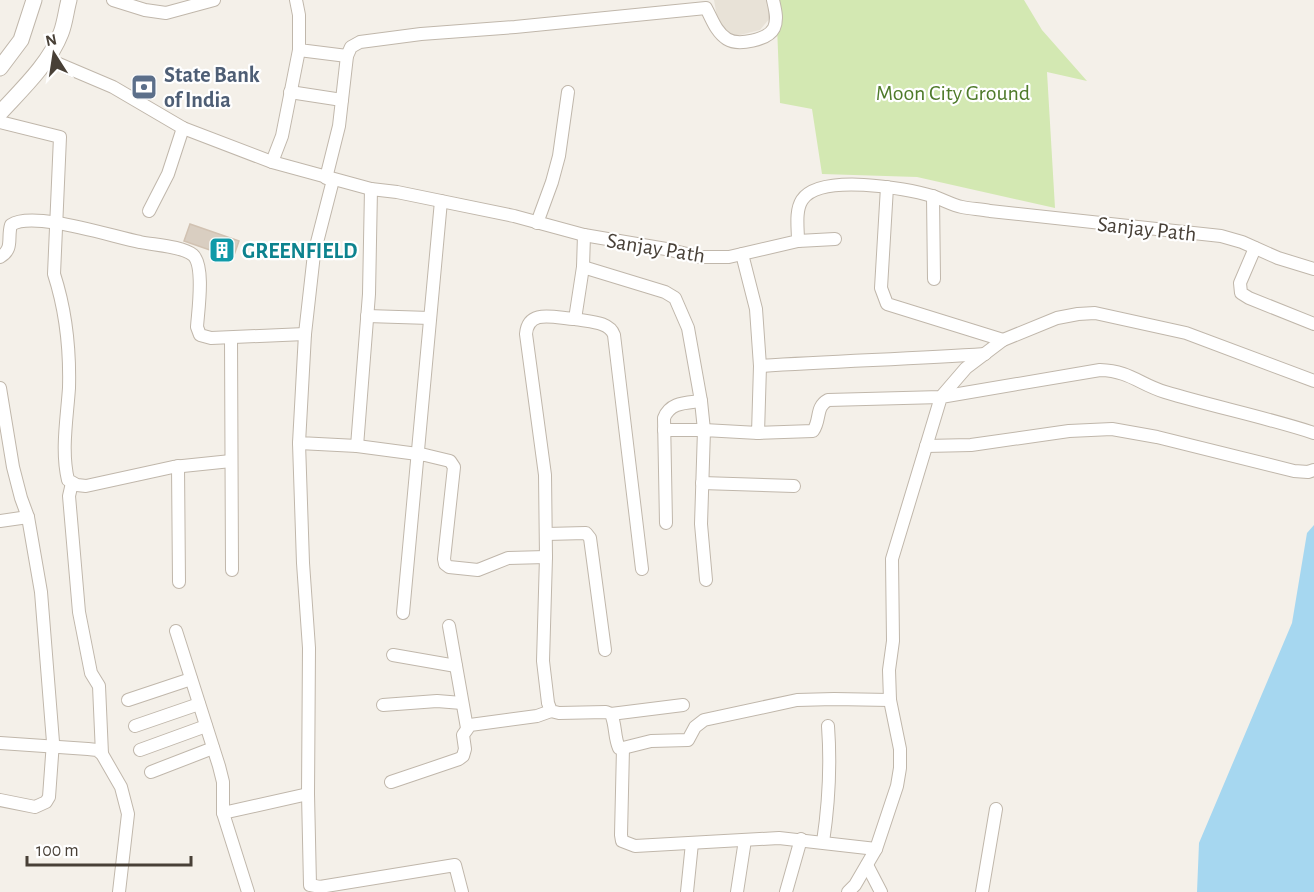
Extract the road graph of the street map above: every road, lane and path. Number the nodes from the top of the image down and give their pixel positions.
1 (34, 0) edge
2 (69, 0) edge
3 (113, 0) edge
4 (214, 0) edge
5 (296, 0) edge
6 (773, 0) edge
7 (299, 50) junction
8 (347, 56) junction
9 (47, 59) junction
10 (0, 68) edge
11 (291, 92) junction
12 (568, 92) dead end
13 (342, 100) junction
14 (0, 113) edge
15 (0, 122) edge
16 (183, 128) junction
17 (272, 162) junction
18 (330, 179) junction
19 (887, 187) junction
20 (371, 189) junction
21 (933, 196) junction
22 (441, 201) junction
23 (149, 211) dead end
24 (56, 223) junction
25 (537, 223) junction
26 (584, 235) junction
27 (835, 239) dead end
28 (798, 240) junction
29 (1255, 248) junction
30 (742, 254) junction
31 (0, 257) edge
32 (583, 267) junction
33 (1314, 269) edge
34 (934, 279) dead end
35 (367, 316) junction
36 (430, 318) junction
37 (574, 319) junction
38 (1314, 324) edge
39 (305, 334) junction
40 (231, 338) junction
41 (1003, 340) junction
42 (985, 354) junction
43 (760, 366) junction
44 (1314, 381) edge
45 (0, 388) edge
46 (941, 397) junction
47 (701, 401) junction
48 (664, 430) junction
49 (704, 430) junction
50 (758, 433) junction
51 (1314, 433) edge
52 (299, 443) junction
53 (357, 446) junction
54 (926, 446) junction
55 (416, 454) junction
56 (231, 461) junction
57 (178, 466) junction
58 (1314, 470) edge
59 (72, 483) junction
60 (702, 483) junction
61 (794, 486) dead end
62 (28, 517) junction
63 (0, 521) edge
64 (666, 523) dead end
65 (546, 534) junction
66 (546, 557) junction
67 (642, 569) dead end
68 (232, 570) dead end
69 (706, 580) dead end
70 (179, 582) dead end
71 (402, 613) dead end
72 (449, 626) dead end
73 (176, 631) dead end
74 (605, 650) dead end
75 (393, 655) dead end
76 (456, 666) junction
77 (191, 679) junction
78 (129, 700) dead end
79 (890, 700) junction
80 (462, 703) junction
81 (199, 704) junction
82 (383, 705) dead end
83 (683, 705) dead end
84 (551, 711) junction
85 (611, 714) junction
86 (135, 726) dead end
87 (206, 726) junction
88 (828, 726) dead end
89 (467, 728) junction
90 (0, 743) edge
91 (52, 748) junction
92 (213, 748) junction
93 (623, 748) junction
94 (140, 750) dead end
95 (102, 754) junction
96 (151, 772) dead end
97 (391, 782) dead end
98 (308, 794) junction
99 (0, 800) edge
100 (996, 809) dead end
101 (223, 813) junction
102 (801, 839) junction
103 (745, 840) junction
104 (823, 842) junction
105 (692, 843) junction
106 (876, 849) junction
107 (867, 866) junction
108 (311, 888) edge
109 (118, 892) edge
110 (248, 892) edge
111 (462, 892) edge
112 (687, 892) edge
113 (737, 892) edge
114 (786, 892) edge
115 (848, 892) edge
116 (881, 892) edge
117 (982, 892) edge

1 - 10 street
2 - 9 street
3 - 4 street
5 - 7 street
6 - 8 street
7 - 8 street
7 - 11 street
8 - 13 street
9 - 14 street
9 - 16 street, Sanjay Path
11 - 13 street
11 - 17 street
12 - 25 street
13 - 18 street
15 - 24 street
16 - 17 street, Sanjay Path
16 - 23 street
17 - 18 street, Sanjay Path
18 - 20 street, Sanjay Path
18 - 39 street
19 - 21 street, Sanjay Path
19 - 28 street, Sanjay Path
19 - 41 street
20 - 22 street, Sanjay Path
20 - 35 street
21 - 29 street, Sanjay Path
21 - 34 street
22 - 25 street, Sanjay Path
22 - 36 street
24 - 31 street
24 - 40 street
24 - 59 street
25 - 26 street, Sanjay Path
26 - 30 street, Sanjay Path
26 - 32 street
27 - 28 street
28 - 30 street, Sanjay Path
29 - 33 street, Sanjay Path
29 - 38 street
30 - 43 street
32 - 37 street
32 - 47 street
35 - 36 street
35 - 53 street
36 - 55 street
37 - 65 street
37 - 67 street
39 - 40 street
39 - 52 street
40 - 56 street
41 - 42 street
41 - 44 street
42 - 43 street
42 - 46 street
43 - 50 street
45 - 62 street
46 - 50 street
46 - 51 street
46 - 54 street
47 - 48 street
47 - 49 street
48 - 49 street
48 - 64 street
49 - 50 street
49 - 60 street
52 - 53 street
52 - 98 street
53 - 55 street
54 - 58 street
54 - 79 street
55 - 66 street
55 - 71 street
56 - 57 street
56 - 68 street
57 - 59 street
57 - 70 street
59 - 95 street
60 - 61 street
60 - 69 street
62 - 63 street
62 - 91 street
65 - 66 street
65 - 74 street
66 - 84 street
72 - 76 street
73 - 77 street
75 - 76 street
76 - 80 street
77 - 78 street
77 - 81 street
79 - 93 street
79 - 106 street
80 - 82 street
80 - 89 street
81 - 86 street
81 - 87 street
83 - 85 street
84 - 85 street
84 - 89 street
85 - 93 street
87 - 92 street
87 - 94 street
88 - 104 street
89 - 97 street
90 - 91 street
91 - 95 street
91 - 99 street
92 - 96 street
92 - 101 street
93 - 105 street
95 - 109 street
98 - 101 street
98 - 108 street
100 - 117 street
101 - 110 street
102 - 103 street
102 - 104 street
102 - 114 street
103 - 105 street
103 - 113 street
104 - 106 street
105 - 112 street
106 - 107 street
107 - 115 street
107 - 116 street
108 - 111 street

